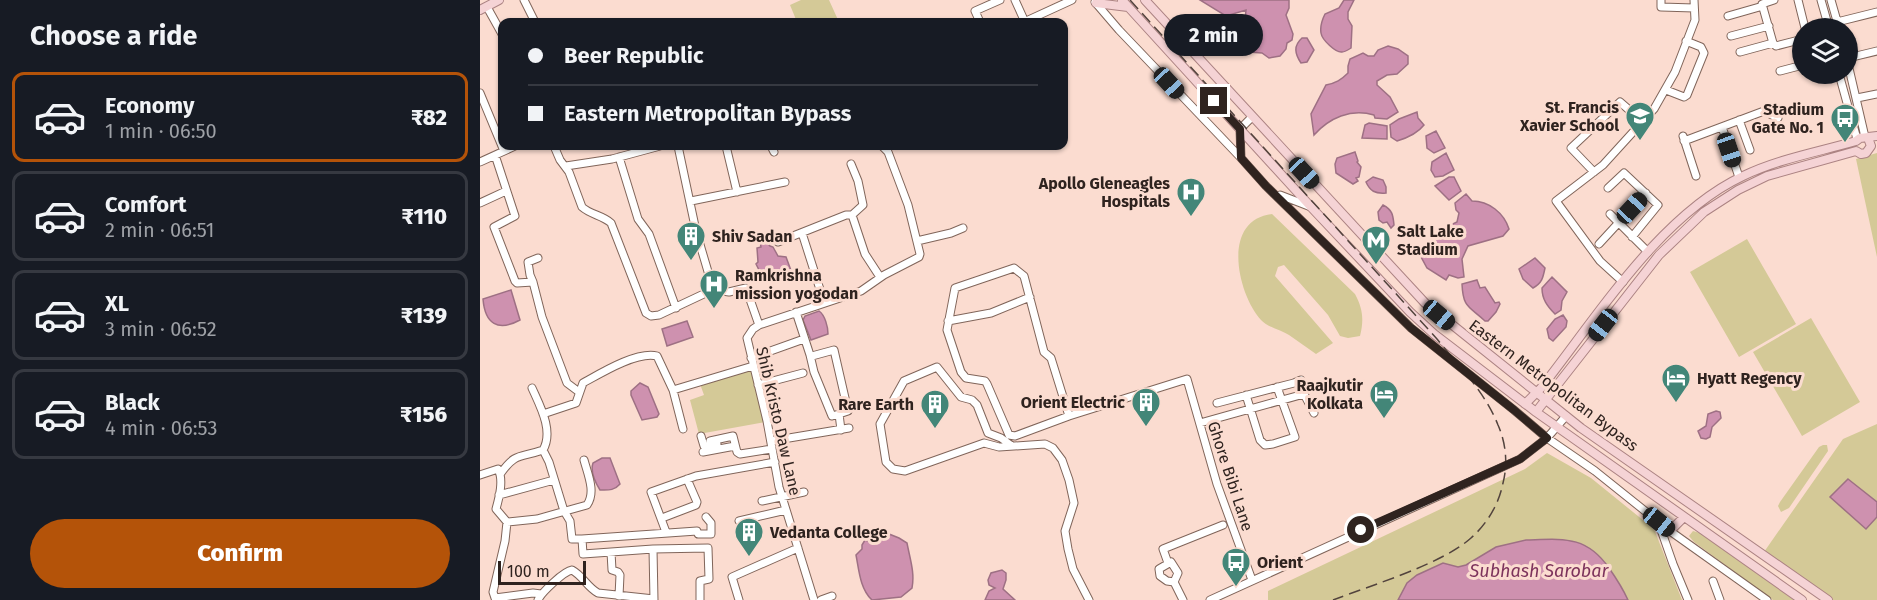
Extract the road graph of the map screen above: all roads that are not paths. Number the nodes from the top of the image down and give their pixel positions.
1 (500, 0) edge
2 (524, 0) edge
3 (1000, 0) edge
4 (1015, 0) edge
5 (1122, 0) edge
6 (1145, 0) edge
7 (1661, 0) edge
8 (1774, 0) edge
9 (1798, 0) edge
10 (1821, 0) edge
11 (1831, 0) edge
12 (1067, 1) edge
13 (1095, 1) edge
14 (1694, 4) edge
15 (1763, 6) junction
16 (1128, 7) junction
17 (484, 8) edge
18 (1877, 12) edge
19 (1728, 16) dead end
20 (533, 18) edge
21 (978, 18) edge
22 (1022, 18) edge
23 (1032, 18) edge
24 (1802, 18) edge
25 (1826, 18) edge
26 (1836, 18) edge
27 (1858, 18) edge
28 (1768, 26) junction
29 (498, 28) edge
30 (1731, 36) dead end
31 (1686, 41) junction
32 (1792, 42) edge
33 (1773, 43) junction
34 (1877, 51) edge
35 (1740, 52) dead end
36 (1858, 56) edge
37 (1792, 68) edge
38 (1780, 71) dead end
39 (1843, 84) edge
40 (1853, 84) edge
41 (1666, 90) junction
42 (480, 93) edge
43 (1877, 94) edge
44 (1857, 98) junction
45 (1252, 117) junction
46 (1778, 118) dead end
47 (1739, 120) junction
48 (1643, 122) junction
49 (1722, 127) junction
50 (1240, 129) junction
51 (498, 136) edge
52 (1865, 138) edge
53 (1874, 148) edge
54 (556, 150) edge
55 (645, 150) edge
56 (679, 150) edge
57 (727, 150) edge
58 (886, 150) edge
59 (1750, 150) dead end
60 (504, 151) edge
61 (1856, 151) junction
62 (495, 155) junction
63 (619, 157) junction
64 (1241, 158) junction
65 (480, 162) edge
66 (852, 164) dead end
67 (566, 166) junction
68 (1764, 167) junction
69 (1594, 172) junction
70 (1696, 176) dead end
71 (1739, 177) junction
72 (1767, 177) junction
73 (785, 182) dead end
74 (1608, 188) dead end
75 (506, 191) junction
76 (737, 192) junction
77 (1275, 193) junction
78 (1646, 193) junction
79 (691, 201) junction
80 (480, 204) edge
81 (1311, 207) junction
82 (1610, 214) dead end
83 (852, 215) junction
84 (1618, 223) junction
85 (1671, 226) junction
86 (963, 228) dead end
87 (802, 233) junction
88 (1679, 234) junction
89 (1632, 237) junction
90 (917, 241) junction
91 (778, 242) dead end
92 (1599, 244) dead end
93 (1648, 252) junction
94 (538, 258) dead end
95 (880, 277) junction
96 (533, 282) junction
97 (1623, 282) junction
98 (710, 291) junction
99 (1030, 297) junction
100 (824, 302) junction
101 (676, 308) junction
102 (796, 312) junction
103 (948, 321) junction
104 (759, 325) junction
105 (804, 339) junction
106 (810, 355) junction
107 (752, 362) junction
108 (803, 373) dead end
109 (1301, 380) dead end
110 (758, 386) junction
111 (1277, 387) junction
112 (532, 388) dead end
113 (673, 390) junction
114 (1537, 391) junction
115 (579, 392) junction
116 (1246, 395) junction
117 (1546, 399) junction
118 (1282, 400) junction
119 (1217, 403) dead end
120 (1525, 404) junction
121 (1251, 409) junction
122 (1536, 412) junction
123 (1314, 413) dead end
124 (543, 414) junction
125 (839, 414) junction
126 (1069, 416) junction
127 (1566, 416) junction
128 (1200, 423) junction
129 (1557, 428) junction
130 (683, 429) dead end
131 (988, 433) junction
132 (701, 436) dead end
133 (1547, 438) junction
134 (710, 441) dead end
135 (771, 441) junction
136 (735, 443) junction
137 (984, 443) junction
138 (1012, 446) junction
139 (772, 449) junction
140 (543, 450) junction
141 (703, 452) dead end
142 (585, 460) dead end
143 (775, 462) junction
144 (501, 474) junction
145 (480, 475) edge
146 (687, 479) junction
147 (554, 480) junction
148 (804, 492) dead end
149 (499, 495) junction
150 (782, 497) junction
151 (762, 501) dead end
152 (786, 510) junction
153 (564, 511) junction
154 (1684, 517) junction
155 (662, 518) junction
156 (706, 518) dead end
157 (739, 521) dead end
158 (507, 522) junction
159 (1659, 522) junction
160 (1223, 525) dead end
161 (1670, 531) junction
162 (666, 532) junction
163 (582, 539) junction
164 (798, 548) junction
165 (653, 549) junction
166 (611, 552) junction
167 (1168, 563) junction
168 (1252, 580) junction
169 (1713, 581) dead end
170 (1174, 582) junction
171 (619, 596) junction
172 (832, 596) dead end
173 (539, 597) edge
174 (654, 599) edge
175 (811, 599) edge
176 (1088, 599) edge
177 (700, 600) edge
178 (739, 600) edge
179 (821, 600) edge
180 (1096, 600) edge
181 (1183, 600) edge
182 (1210, 600) edge
183 (1688, 600) edge
184 (1720, 600) edge
185 (1767, 600) edge
186 (1802, 600) edge
187 (1828, 600) edge

1 - 17 main road
2 - 20 street
3 - 21 street
4 - 22 street
5 - 16 main road, Eastern Metropolitan Bypass
6 - 45 main road, Eastern Metropolitan Bypass
7 - 14 street
8 - 15 street
9 - 24 street
10 - 25 street
11 - 26 street
12 - 23 street
13 - 16 main road
13 - 64 street
14 - 31 street
15 - 19 street
15 - 28 street
16 - 50 main road, Eastern Metropolitan Bypass
17 - 29 street
18 - 27 street
28 - 30 street
28 - 33 street
31 - 41 street
31 - 41 street
32 - 33 street
33 - 35 street
34 - 36 street
37 - 38 street
39 - 52 street
40 - 44 street
41 - 48 street
42 - 51 street
43 - 44 street
44 - 52 street
45 - 50 street
45 - 114 main road, Eastern Metropolitan Bypass
46 - 47 street
47 - 49 street
47 - 59 street
48 - 69 street
48 - 69 street
49 - 70 street
49 - 71 street
50 - 64 street
50 - 81 main road, Eastern Metropolitan Bypass
52 - 53 main road
52 - 61 main road
52 - 68 main road
53 - 61 main road
54 - 67 street
55 - 63 street
56 - 79 street
57 - 76 street
58 - 90 street
60 - 62 street
61 - 72 main road
62 - 65 street
62 - 75 street
63 - 67 street
63 - 101 street
64 - 77 street
66 - 83 street
67 - 101 street
68 - 71 main road
68 - 72 main road
69 - 97 street
71 - 85 main road
72 - 88 main road
73 - 76 street
74 - 78 street
75 - 80 street
75 - 96 street
76 - 79 street
77 - 81 street
77 - 133 street
78 - 84 street
78 - 89 street
79 - 98 street
81 - 120 main road, Eastern Metropolitan Bypass
82 - 84 street
83 - 87 street
83 - 95 street
84 - 89 street
84 - 92 street
85 - 88 main road
85 - 93 main road
86 - 90 street
87 - 91 street
87 - 100 street
88 - 117 main road
89 - 93 street
90 - 95 street, Shib Kristo Daw Lane
93 - 97 main road
94 - 96 street
95 - 100 street, Shib Kristo Daw Lane
96 - 115 street
97 - 114 main road
98 - 101 street
98 - 104 street
99 - 103 street
99 - 103 street
99 - 126 street
100 - 102 street, Shib Kristo Daw Lane
102 - 104 street, Shib Kristo Daw Lane
102 - 105 street
103 - 126 street
104 - 107 street, Shib Kristo Daw Lane
105 - 106 street
105 - 107 street
106 - 125 street
106 - 125 street
107 - 110 street, Shib Kristo Daw Lane
107 - 113 street
108 - 110 street
109 - 111 street
110 - 135 street, Shib Kristo Daw Lane
111 - 116 street
111 - 118 street
112 - 124 street
113 - 115 street
113 - 130 street
114 - 117 main road, Eastern Metropolitan Bypass
114 - 120 main road
115 - 124 street
116 - 119 street
116 - 121 street
117 - 122 main road
117 - 127 main road, Eastern Metropolitan Bypass
118 - 121 street
118 - 121 street
118 - 123 street
120 - 122 main road, Eastern Metropolitan Bypass
121 - 128 street
122 - 129 main road, Eastern Metropolitan Bypass
124 - 140 street
125 - 135 street
126 - 128 street, Ghore Bibi Lane
127 - 129 street
127 - 187 main road, Eastern Metropolitan Bypass
128 - 168 street, Ghore Bibi Lane
129 - 133 street
129 - 154 main road, Eastern Metropolitan Bypass
131 - 137 street
131 - 137 street
131 - 138 street
132 - 136 street
133 - 159 street
133 - 168 street
134 - 136 street
135 - 139 street, Shib Kristo Daw Lane
136 - 139 street
136 - 141 street
137 - 138 street
138 - 176 street
139 - 143 street, Shib Kristo Daw Lane
140 - 144 street
140 - 147 street
142 - 153 street
143 - 146 street
143 - 150 street, Shib Kristo Daw Lane
144 - 145 street
144 - 149 street
146 - 155 street
146 - 155 street
147 - 149 street
147 - 153 street
148 - 150 street
149 - 158 street
150 - 151 street
150 - 152 street, Shib Kristo Daw Lane
152 - 157 street
152 - 164 street, Shib Kristo Daw Lane
153 - 158 street
153 - 163 street
154 - 161 main road
154 - 186 main road, Eastern Metropolitan Bypass
155 - 162 street
156 - 162 street
158 - 173 street
159 - 161 street
159 - 183 street
160 - 167 street
161 - 185 street
162 - 163 street
163 - 166 street
164 - 175 street, Shib Kristo Daw Lane
164 - 178 street
165 - 166 street
165 - 174 street
165 - 177 street
166 - 171 street
167 - 170 street
167 - 170 street
168 - 182 street
169 - 184 street
170 - 181 street
171 - 173 street
171 - 174 street
172 - 179 street
176 - 180 street

